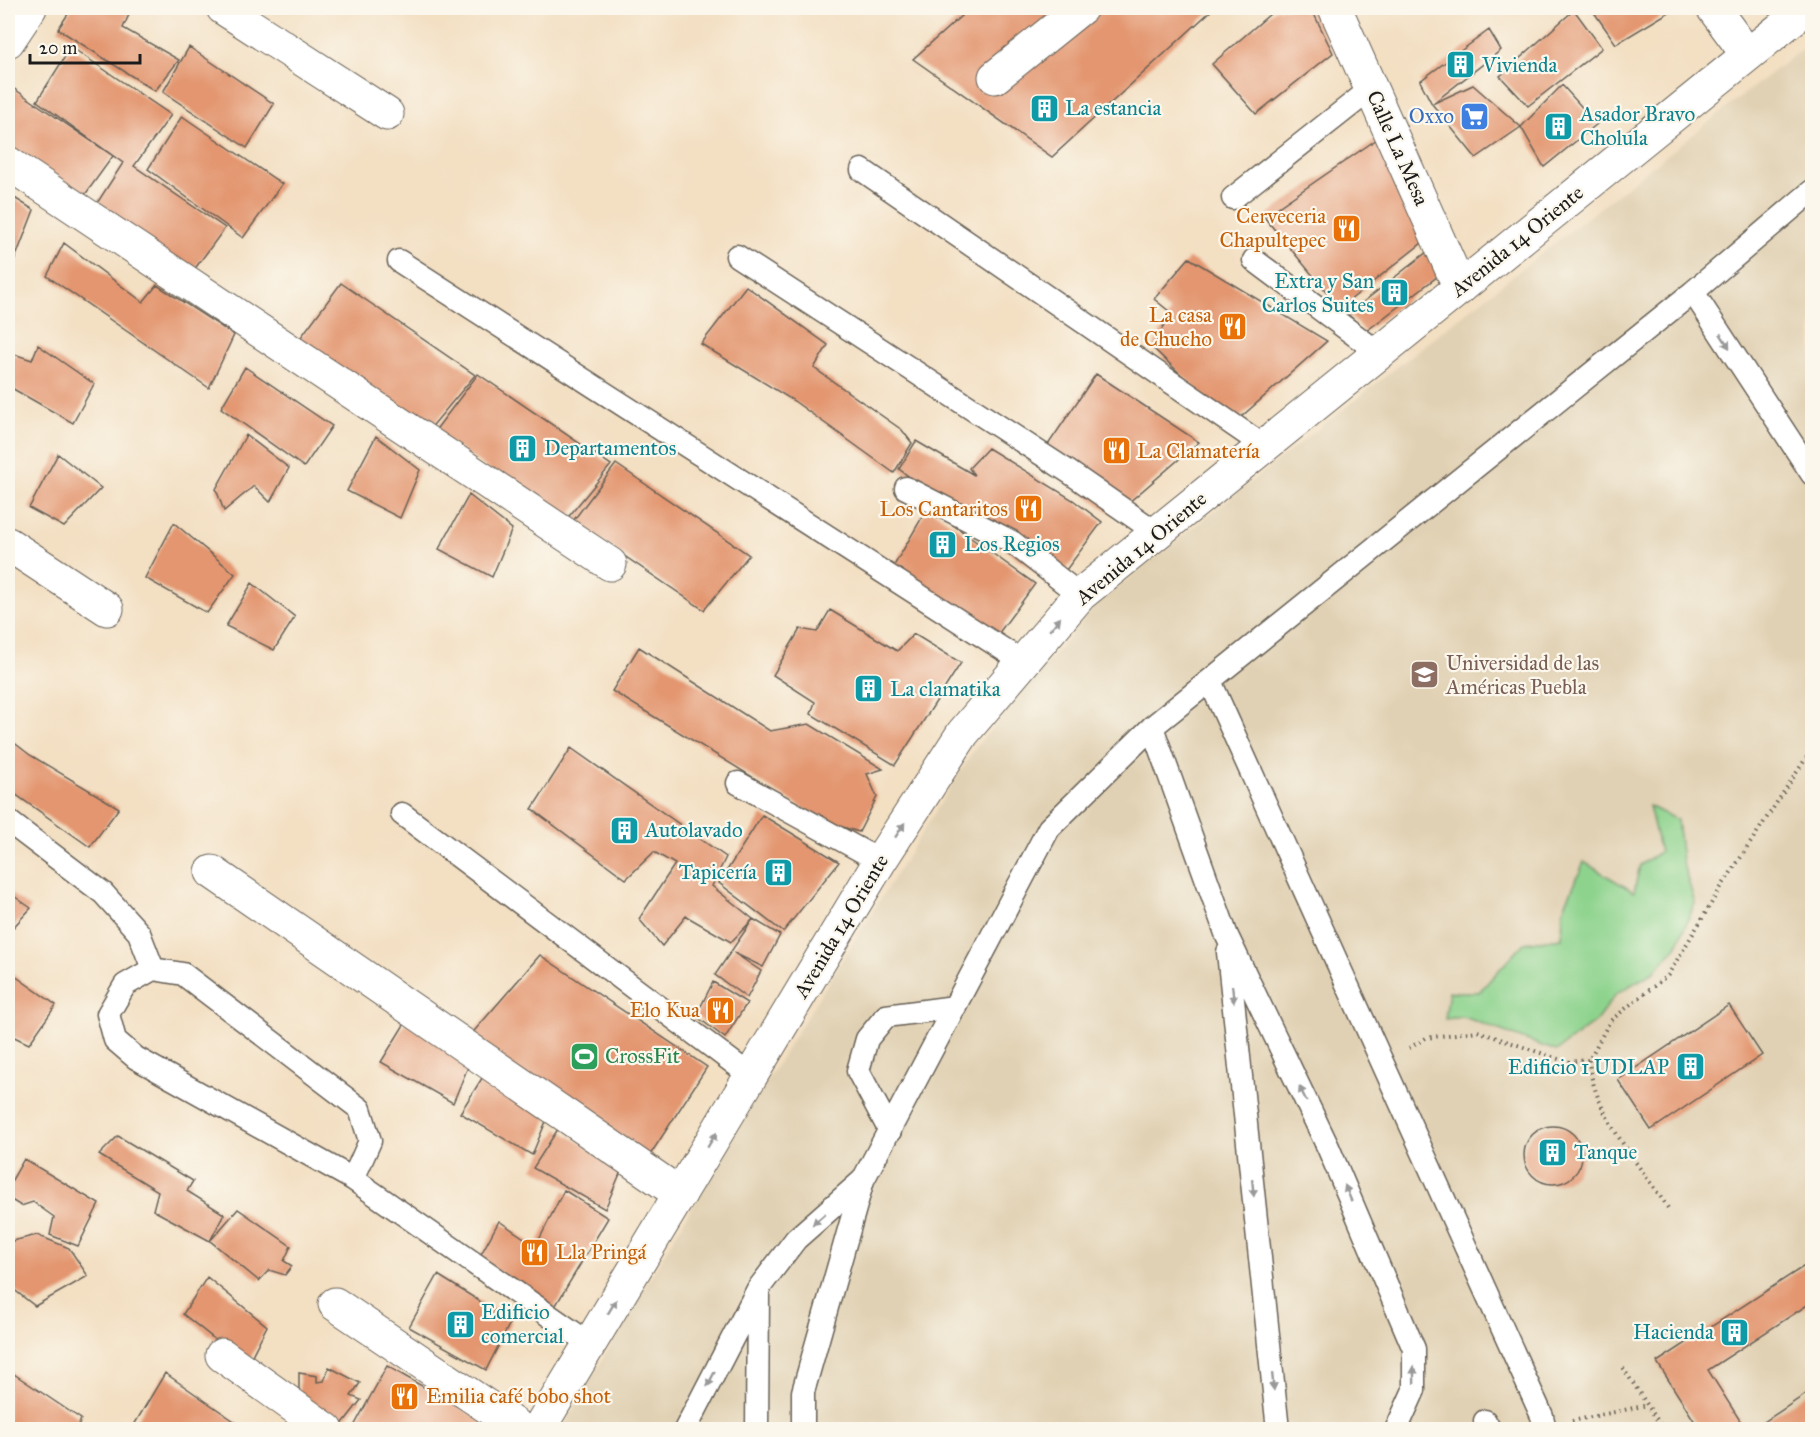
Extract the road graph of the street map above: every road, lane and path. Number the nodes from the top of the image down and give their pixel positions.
1 (30, 8) edge
2 (223, 8) edge
3 (1081, 8) edge
4 (1335, 8) edge
5 (1713, 8) edge
6 (1806, 8) edge
7 (8, 40) edge
8 (1747, 54) junction
9 (994, 77) dead end
10 (1371, 89) junction
11 (387, 114) dead end
12 (8, 163) edge
13 (861, 170) dead end
14 (1812, 191) edge
15 (1233, 198) dead end
16 (737, 256) dead end
17 (1254, 260) dead end
18 (399, 261) dead end
19 (1460, 288) junction
20 (1693, 292) junction
21 (1379, 353) junction
22 (1264, 446) junction
23 (1809, 461) edge
24 (906, 488) dead end
25 (1157, 533) junction
26 (8, 544) edge
27 (610, 564) dead end
28 (1080, 595) junction
29 (107, 609) dead end
30 (1023, 662) junction
31 (1210, 681) junction
32 (1152, 728) junction
33 (1812, 749) edge
34 (738, 783) dead end
35 (402, 814) dead end
36 (8, 821) edge
37 (880, 861) junction
38 (212, 872) dead end
39 (1227, 936) junction
40 (153, 969) junction
41 (955, 1007) junction
42 (1589, 1060) junction
43 (1383, 1063) junction
44 (751, 1076) junction
45 (890, 1131) junction
46 (353, 1179) junction
47 (863, 1180) junction
48 (680, 1194) junction
49 (1668, 1208) dead end
50 (758, 1289) junction
51 (335, 1304) dead end
52 (590, 1344) junction
53 (222, 1355) dead end
54 (1623, 1368) dead end
55 (1648, 1405) junction
56 (687, 1428) edge
57 (1544, 1428) edge
58 (327, 1430) edge
59 (522, 1430) edge
60 (538, 1430) edge
61 (757, 1430) edge
62 (803, 1430) edge
63 (1278, 1430) edge
64 (1396, 1430) edge
65 (1664, 1430) edge

1 - 7 street
2 - 11 street
3 - 9 street
4 - 10 street, Calle La Mesa
5 - 8 street
6 - 8 street, Avenida 14 Oriente
8 - 19 street, Avenida 14 Oriente
10 - 15 lane
10 - 19 street, Calle La Mesa
12 - 27 street
13 - 22 lane
14 - 20 lane
16 - 25 lane
17 - 21 lane
18 - 30 lane
19 - 21 street, Avenida 14 Oriente
20 -> 23 lane
20 - 31 lane
21 - 22 street, Avenida 14 Oriente
22 - 25 street, Avenida 14 Oriente
24 - 28 lane
25 - 28 street, Avenida 14 Oriente
26 - 29 street
30 -> 28 street, Avenida 14 Oriente
37 -> 30 street, Avenida 14 Oriente
31 - 32 lane
31 - 43 lane
32 - 39 lane
32 - 41 lane
33 - 42 path
34 - 37 lane
35 - 44 lane
36 - 40 lane
37 - 44 street, Avenida 14 Oriente
38 - 48 street
39 -> 63 lane
64 -> 39 lane
40 - 46 lane
40 - 46 lane
41 - 45 lane
41 - 45 lane
42 - 43 path
42 - 49 path
43 - 57 lane
48 -> 44 street, Avenida 14 Oriente
45 - 47 lane
46 - 52 lane
47 -> 50 lane
47 - 62 lane
52 -> 48 street, Avenida 14 Oriente
50 -> 56 lane
50 - 61 lane
51 - 59 street
52 - 60 street, Avenida 14 Oriente
53 - 58 street
54 - 55 path
55 - 57 path
55 - 65 path

